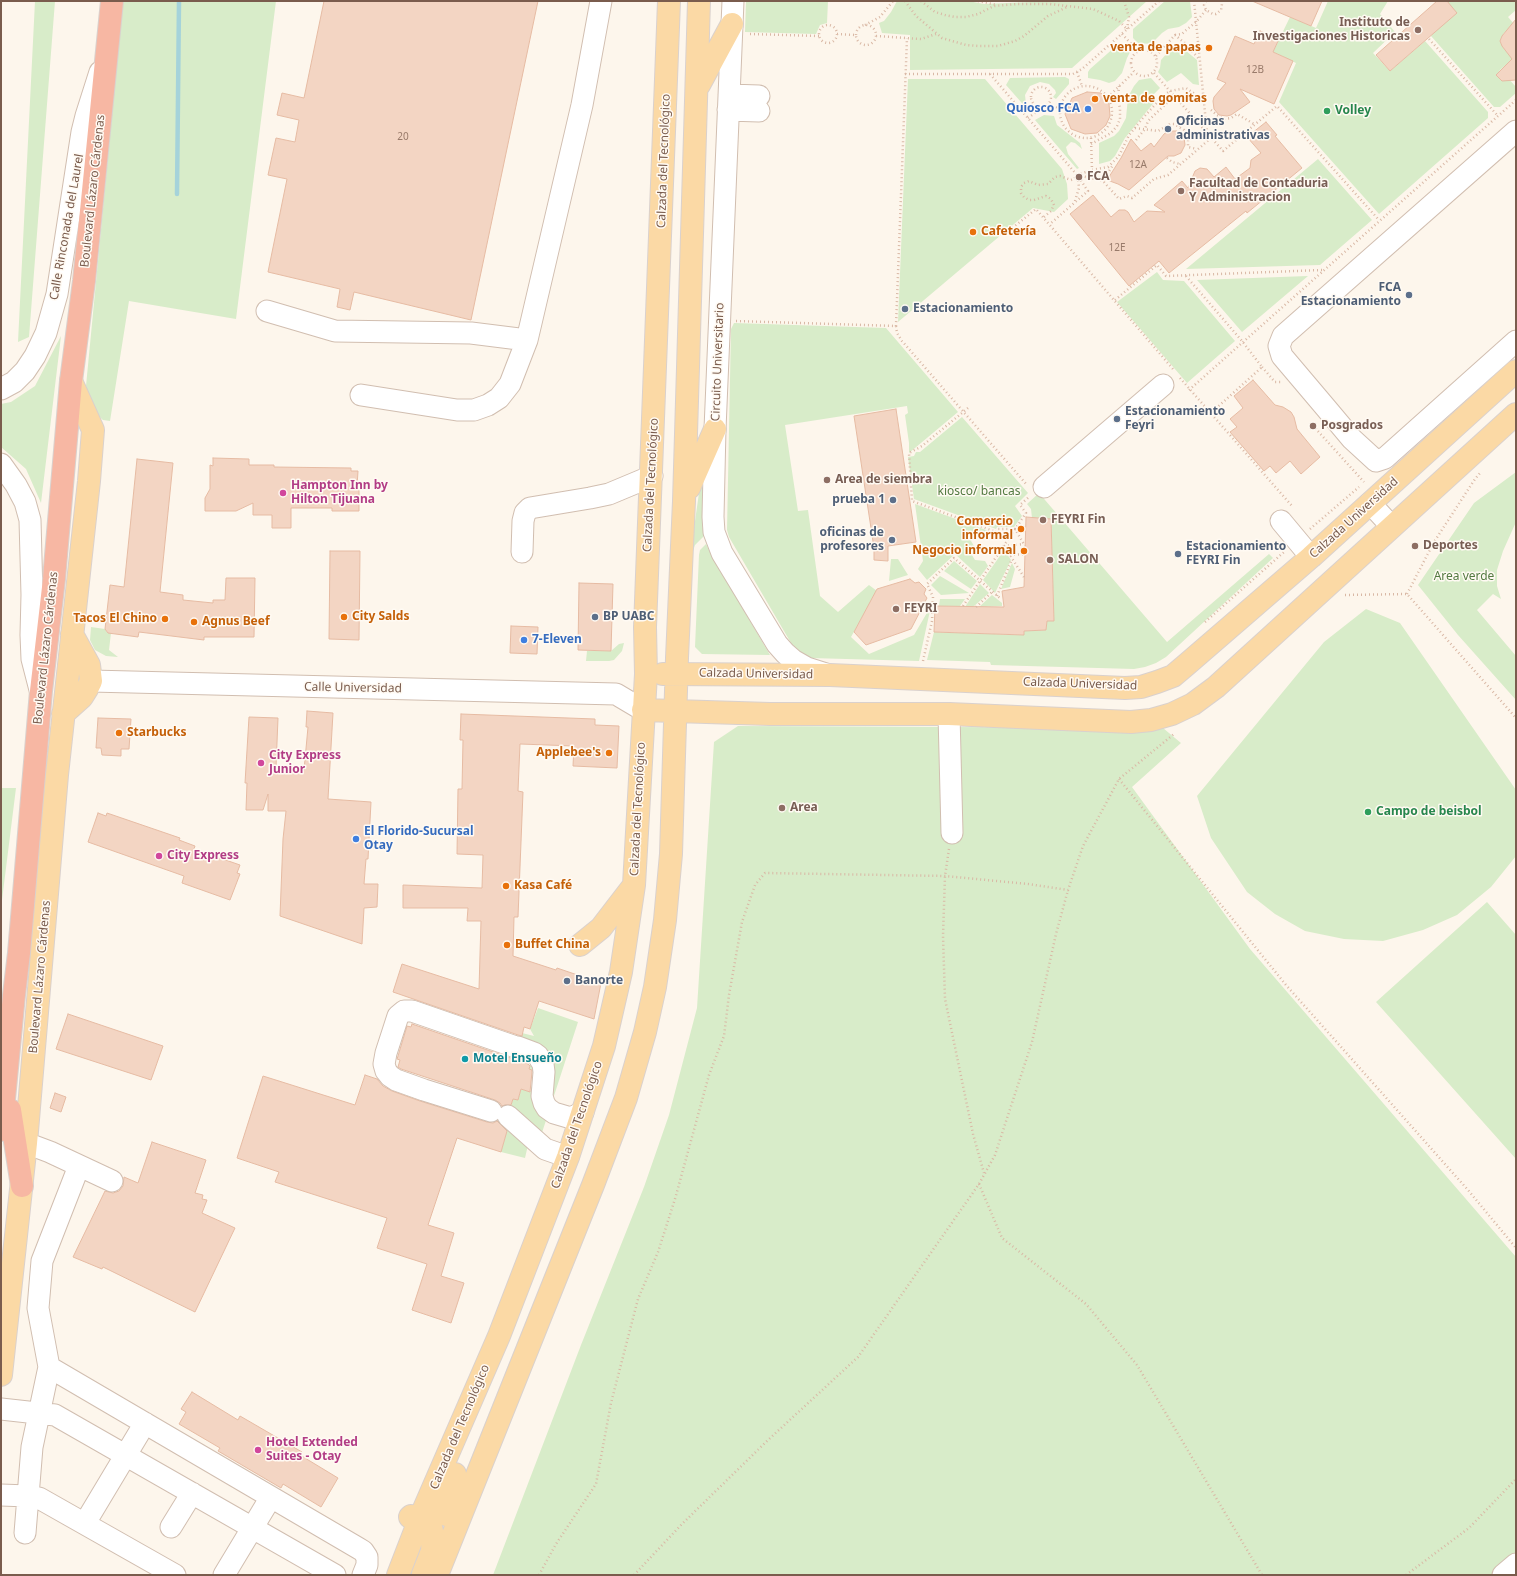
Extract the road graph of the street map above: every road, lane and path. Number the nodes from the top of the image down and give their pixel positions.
1 (112, 1) edge
2 (601, 1) edge
3 (669, 1) edge
4 (699, 1) edge
5 (733, 1) edge
6 (893, 1) edge
7 (906, 1) edge
8 (921, 1) edge
9 (978, 1) edge
10 (1124, 1) edge
11 (1159, 1) edge
12 (1194, 1) edge
13 (1206, 1) edge
14 (1221, 1) edge
15 (1003, 6) junction
16 (1069, 6) junction
17 (1206, 10) junction
18 (1196, 22) junction
19 (865, 25) junction
20 (737, 29) junction
21 (1127, 29) junction
22 (837, 34) junction
23 (936, 34) junction
24 (1122, 34) junction
25 (856, 35) junction
26 (1175, 35) junction
27 (819, 36) junction
28 (876, 36) junction
29 (907, 38) junction
30 (1429, 39) dead end
31 (107, 50) junction
32 (1138, 51) junction
33 (1156, 56) junction
34 (1200, 59) junction
35 (1078, 72) junction
36 (1134, 72) junction
37 (1154, 73) junction
38 (905, 74) junction
39 (990, 74) junction
40 (1082, 86) junction
41 (1119, 86) junction
42 (697, 90) junction
43 (1170, 91) junction
44 (1174, 96) junction
45 (1108, 97) junction
46 (1204, 100) junction
47 (1516, 100) edge
48 (729, 103) junction
49 (759, 104) dead end
50 (1042, 107) junction
51 (1060, 109) junction
52 (1211, 110) dead end
53 (1498, 116) junction
54 (1028, 118) junction
55 (1196, 121) junction
56 (1254, 124) junction
57 (1178, 126) junction
58 (1135, 128) junction
59 (1145, 129) junction
60 (1207, 133) junction
61 (1091, 138) junction
62 (1211, 138) junction
63 (1136, 140) dead end
64 (1513, 141) edge
65 (1091, 144) junction
66 (1198, 150) junction
67 (1167, 158) dead end
68 (1116, 160) junction
69 (1180, 164) junction
70 (1092, 170) junction
71 (1077, 174) junction
72 (1103, 181) junction
73 (1075, 203) junction
74 (1044, 218) junction
75 (1379, 220) junction
76 (1006, 233) dead end
77 (1323, 270) junction
78 (1186, 275) junction
79 (1114, 300) dead end
80 (267, 311) dead end
81 (734, 320) dead end
82 (896, 326) junction
83 (527, 340) junction
84 (1242, 341) junction
85 (1516, 341) edge
86 (1516, 371) edge
87 (71, 382) junction
88 (655, 385) junction
89 (1163, 385) dead end
90 (688, 387) junction
91 (1, 389) edge
92 (1189, 390) dead end
93 (361, 396) dead end
94 (968, 408) dead end
95 (964, 412) junction
96 (1211, 413) dead end
97 (1516, 414) edge
98 (715, 429) junction
99 (1, 464) edge
100 (1485, 468) dead end
101 (652, 476) junction
102 (1370, 477) dead end
103 (1036, 489) junction
104 (684, 501) junction
105 (1370, 503) junction
106 (1281, 521) dead end
107 (1392, 527) junction
108 (1015, 529) junction
109 (1296, 541) junction
110 (1004, 546) junction
111 (522, 552) dead end
112 (1025, 554) dead end
113 (1010, 555) junction
114 (1311, 557) junction
115 (1012, 559) junction
116 (1024, 577) dead end
117 (1334, 578) junction
118 (646, 581) junction
119 (980, 581) junction
120 (992, 592) junction
121 (1407, 594) junction
122 (997, 596) junction
123 (1000, 599) dead end
124 (963, 606) dead end
125 (976, 607) dead end
126 (1204, 623) dead end
127 (72, 634) junction
128 (929, 664) dead end
129 (677, 665) junction
130 (646, 674) junction
131 (830, 675) junction
132 (90, 681) junction
133 (41, 691) junction
134 (616, 694) junction
135 (643, 710) junction
136 (675, 712) junction
137 (63, 714) junction
138 (949, 714) junction
139 (1516, 718) edge
140 (1175, 733) dead end
141 (641, 751) junction
142 (1119, 779) junction
143 (952, 833) joint
144 (945, 876) junction
145 (669, 882) junction
146 (634, 885) junction
147 (1068, 890) junction
148 (580, 945) dead end
149 (14, 995) junction
150 (1, 1026) edge
151 (6, 1081) junction
152 (583, 1112) junction
153 (1, 1130) edge
154 (26, 1143) junction
155 (568, 1157) junction
156 (79, 1166) junction
157 (985, 1174) junction
158 (112, 1181) dead end
159 (979, 1184) junction
160 (22, 1186) junction
161 (1516, 1248) edge
162 (11, 1280) junction
163 (40, 1289) junction
164 (499, 1336) junction
165 (49, 1366) junction
166 (1, 1375) edge
167 (1, 1409) edge
168 (39, 1413) junction
169 (145, 1423) junction
170 (126, 1455) junction
171 (1516, 1479) edge
172 (192, 1493) junction
173 (1, 1495) edge
174 (28, 1496) junction
175 (271, 1497) junction
176 (463, 1510) junction
177 (420, 1518) junction
178 (85, 1523) junction
179 (171, 1527) dead end
180 (252, 1528) junction
181 (24, 1533) dead end
182 (1516, 1564) edge
183 (175, 1575) edge
184 (224, 1575) edge
185 (334, 1575) edge
186 (363, 1575) edge
187 (384, 1575) edge
188 (398, 1575) edge
189 (423, 1575) edge
190 (438, 1575) edge
191 (539, 1575) edge
192 (634, 1575) edge
193 (1262, 1575) edge
194 (1406, 1575) edge
195 (1503, 1575) edge

1 - 31 highway, Boulevard Lázaro Cárdenas
2 - 83 street
3 - 88 main road, Calzada del Tecnológico
4 - 42 main road
5 - 20 street, Circuito Universitario
6 - 19 path
7 - 23 path
8 - 15 path
9 - 15 path
10 - 21 path
11 - 21 path
12 - 18 path
13 - 17 path
14 - 17 path
15 - 16 path
16 - 21 path
16 - 23 path
17 - 18 path
18 - 26 path
18 - 34 path
19 - 25 path
19 - 28 path
20 - 27 path
20 - 42 main road
20 - 48 street, Circuito Universitario
21 - 24 path
22 - 25 path
22 - 27 path
22 - 27 path
23 - 29 path
24 - 32 path
24 - 35 path
25 - 28 path
26 - 33 path
26 - 34 path
28 - 29 path
29 - 38 path
30 - 53 path
31 - 87 highway, Boulevard Lázaro Cárdenas
31 - 91 street, Calle Rinconada del Laurel
32 - 33 path
32 - 36 path
33 - 37 path
34 - 46 path
35 - 39 path
35 - 40 path
36 - 37 path
36 - 41 path
37 - 43 path
38 - 39 path
38 - 82 path
39 - 54 path
40 - 45 path
40 - 51 path
41 - 45 path
41 - 65 path
42 - 90 main road
43 - 44 path
43 - 46 path
43 - 58 path
44 - 55 path
44 - 59 path
45 - 61 path
46 - 60 path
47 - 53 path
48 - 49 street
48 - 98 street, Circuito Universitario
50 - 50 path
50 - 51 path
50 - 54 path
51 - 61 path
52 - 56 path
53 - 75 path
54 - 71 path
55 - 57 path
55 - 60 path
56 - 62 path
56 - 75 path
57 - 59 path
57 - 66 path
58 - 59 path
58 - 68 path
59 - 63 path
60 - 62 path
61 - 65 path
62 - 66 path
64 - 85 street
65 - 70 path
66 - 69 path
67 - 69 path
68 - 70 path
68 - 72 path
69 - 72 path
70 - 71 path
71 - 72 path
71 - 73 path
71 - 73 path
71 - 74 path
73 - 74 path
74 - 76 path
75 - 77 path
77 - 78 path
77 - 84 path
78 - 79 path
78 - 84 path
80 - 83 street
81 - 82 path
82 - 95 path
83 - 93 street
84 - 92 path
84 - 96 path
86 - 105 main road, Calzada Universidad
87 - 127 main road, Boulevard Lázaro Cárdenas
87 - 133 highway, Boulevard Lázaro Cárdenas
88 - 90 main road
88 - 101 main road, Calzada del Tecnológico
89 - 103 street
90 - 104 main road
94 - 95 path
95 - 103 path
95 - 108 path
97 - 107 main road
98 - 104 main road
98 - 131 street, Circuito Universitario
99 - 133 street
100 - 121 path
101 - 111 street
101 - 118 main road, Calzada del Tecnológico
102 - 109 path
103 - 108 path
104 - 129 main road
105 - 107 street
105 - 114 main road, Calzada Universidad
106 - 109 street
107 - 117 main road
108 - 110 path
108 - 110 path
109 - 114 street
109 - 126 path
110 - 113 path
110 - 119 path
112 - 113 path
113 - 115 path
114 - 131 main road, Calzada Universidad
115 - 116 path
115 - 122 path
117 - 121 path
117 - 138 main road
118 - 129 main road
118 - 130 main road, Calzada del Tecnológico
119 - 120 path
119 - 124 path
119 - 128 path
120 - 122 path
120 - 125 path
121 - 139 path
122 - 123 path
127 - 132 main road
127 - 137 main road, Boulevard Lázaro Cárdenas
129 - 130 main road, Calzada Universidad
129 - 131 main road, Calzada Universidad
129 - 136 main road
130 - 134 street
130 - 135 main road, Calzada del Tecnológico
132 - 134 street, Calle Universidad
132 - 137 main road
133 - 149 highway, Boulevard Lázaro Cárdenas
134 - 135 street, Calle Universidad
135 - 136 main road
135 - 141 main road, Calzada del Tecnológico
136 - 138 main road
136 - 145 main road
137 - 154 main road, Boulevard Lázaro Cárdenas
138 - 143 street
140 - 142 path
141 - 145 main road
141 - 146 main road, Calzada del Tecnológico
142 - 147 path
142 - 161 path
143 - 144 path
144 - 147 path
144 - 157 path
144 - 191 path
145 - 176 main road
146 - 148 main road
146 - 152 main road, Calzada del Tecnológico
147 - 157 path
149 - 150 highway
149 - 151 highway, Boulevard Lázaro Cárdenas
151 - 153 highway, Boulevard Lázaro Cárdenas
151 - 160 highway
152 - 155 main road, Calzada del Tecnológico
152 - 155 street
154 - 156 street
154 - 160 main road, Boulevard Lázaro Cárdenas
155 - 164 main road, Calzada del Tecnológico
156 - 158 street
156 - 163 street
157 - 159 path
159 - 192 path
159 - 193 path
160 - 162 main road, Boulevard Lázaro Cárdenas
162 - 163 street
162 - 166 main road, Boulevard Lázaro Cárdenas
163 - 165 street
164 - 176 main road
164 - 177 main road, Calzada del Tecnológico
165 - 168 street
165 - 169 street
167 - 168 street
168 - 170 street
168 - 174 street
169 - 170 street
169 - 175 street
170 - 172 street
170 - 178 street
171 - 194 path
172 - 179 street
172 - 180 street
173 - 174 street
174 - 178 street
174 - 181 street
175 - 180 street
175 - 186 street
176 - 190 main road
177 - 187 main road
177 - 188 main road, Calzada del Tecnológico
177 - 189 main road
178 - 183 street
180 - 184 street
180 - 185 street
182 - 195 street

